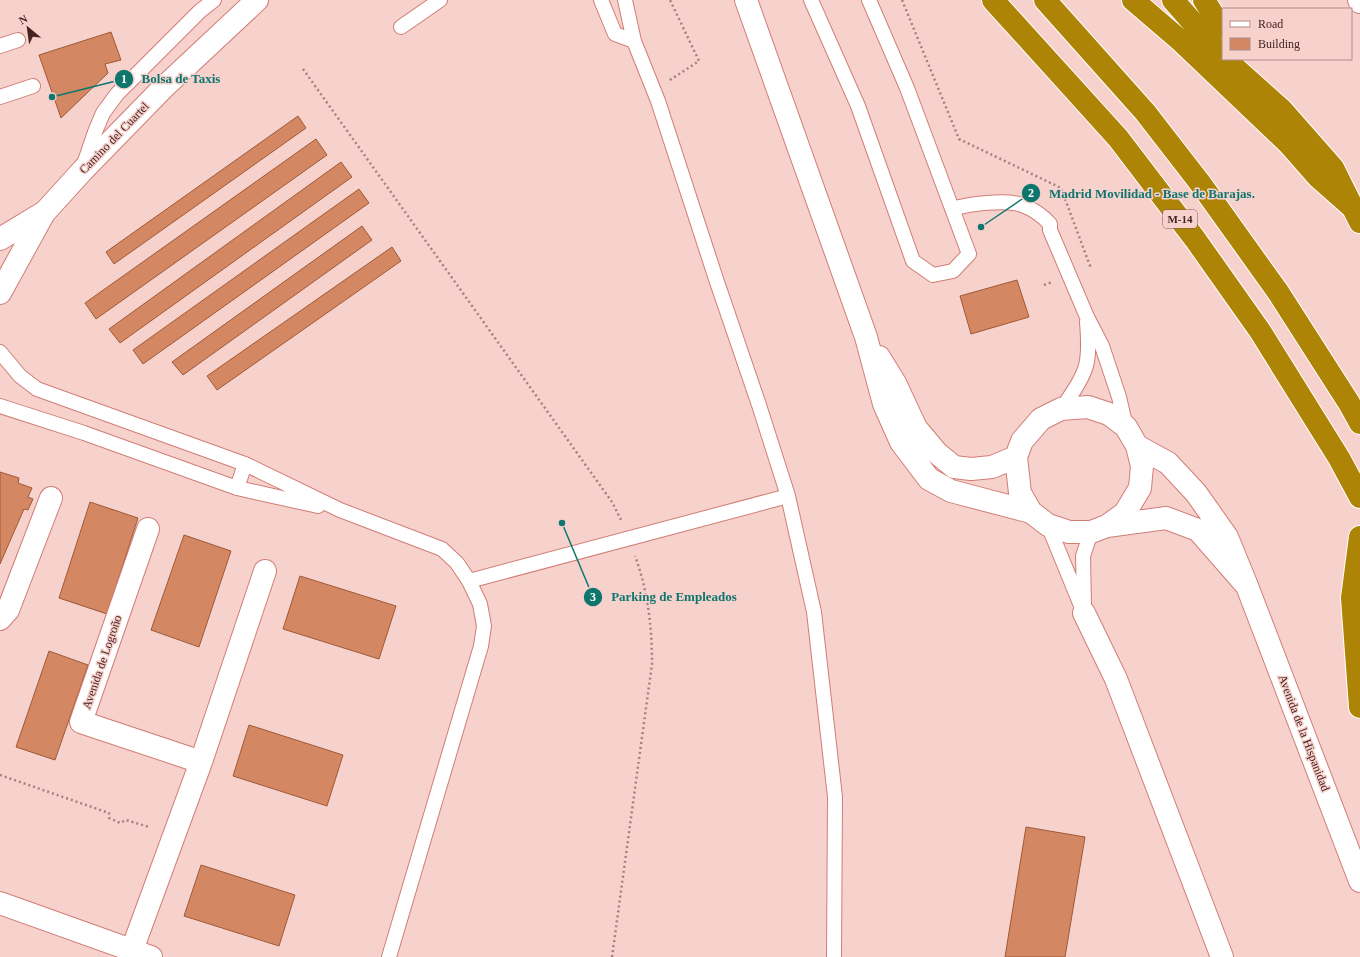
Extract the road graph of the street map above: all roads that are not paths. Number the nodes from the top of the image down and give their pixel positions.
1 (214, 0) edge
2 (257, 0) edge
3 (440, 0) edge
4 (601, 0) edge
5 (746, 0) edge
6 (811, 0) edge
7 (869, 0) edge
8 (993, 0) edge
9 (1045, 0) edge
10 (1133, 0) edge
11 (1173, 0) edge
12 (1204, 0) edge
13 (624, 2) edge
14 (402, 27) dead end
15 (1222, 27) edge
16 (18, 40) dead end
17 (634, 41) junction
18 (0, 46) edge
19 (1222, 56) edge
20 (1226, 60) edge
21 (1249, 60) edge
22 (33, 86) dead end
23 (0, 97) edge
24 (1282, 110) junction
25 (83, 170) junction
26 (952, 209) junction
27 (44, 213) junction
28 (1356, 214) edge
29 (0, 239) edge
30 (0, 293) edge
31 (1087, 318) junction
32 (866, 337) junction
33 (0, 352) edge
34 (0, 406) edge
35 (1061, 410) junction
36 (1360, 423) edge
37 (1126, 427) junction
38 (1137, 446) junction
39 (1016, 457) junction
40 (245, 464) junction
41 (236, 488) junction
42 (788, 496) junction
43 (1360, 496) edge
44 (51, 498) dead end
45 (340, 510) junction
46 (1031, 512) junction
47 (1048, 525) junction
48 (148, 529) dead end
49 (1099, 529) junction
50 (1360, 537) edge
51 (265, 571) dead end
52 (469, 580) junction
53 (1247, 586) junction
54 (1084, 613) junction
55 (0, 619) edge
56 (1360, 707) edge
57 (201, 762) junction
58 (1360, 881) edge
59 (0, 903) edge
60 (142, 954) edge
61 (389, 957) edge
62 (834, 957) edge
63 (1222, 957) edge

1 - 25 lane
2 - 25 street, Camino del Cuartel
3 - 14 lane
4 - 17 lane
5 - 32 street
6 - 26 lane
7 - 26 lane
8 - 43 highway, M-14
9 - 36 highway
10 - 28 highway
11 - 19 highway
12 - 15 highway
13 - 17 lane
16 - 18 lane
17 - 42 lane
20 - 24 highway
21 - 24 highway
22 - 23 lane
24 - 28 highway
25 - 27 street, Camino del Cuartel
26 - 31 lane
27 - 29 street, Camino del Cuartel
27 - 30 street, Camino del Cuartel
31 - 35 lane
31 - 37 lane
32 - 39 street
32 - 46 street
33 - 40 lane
34 - 41 lane
35 - 37 street
35 - 39 street
37 - 38 street
38 - 49 street
38 - 53 street, Avenida de la Hispanidad
39 - 46 street
40 - 41 lane
40 - 45 lane
41 - 45 lane
42 - 52 lane
42 - 62 lane
44 - 55 street
45 - 52 lane
46 - 47 street
47 - 49 street
47 - 54 lane
48 - 57 street, Avenida de Logroño
49 - 53 street, Avenida de la Hispanidad
49 - 54 lane
50 - 56 highway
51 - 57 street
52 - 61 lane
53 - 58 street, Avenida de la Hispanidad
54 - 63 street
57 - 60 street
59 - 60 street

